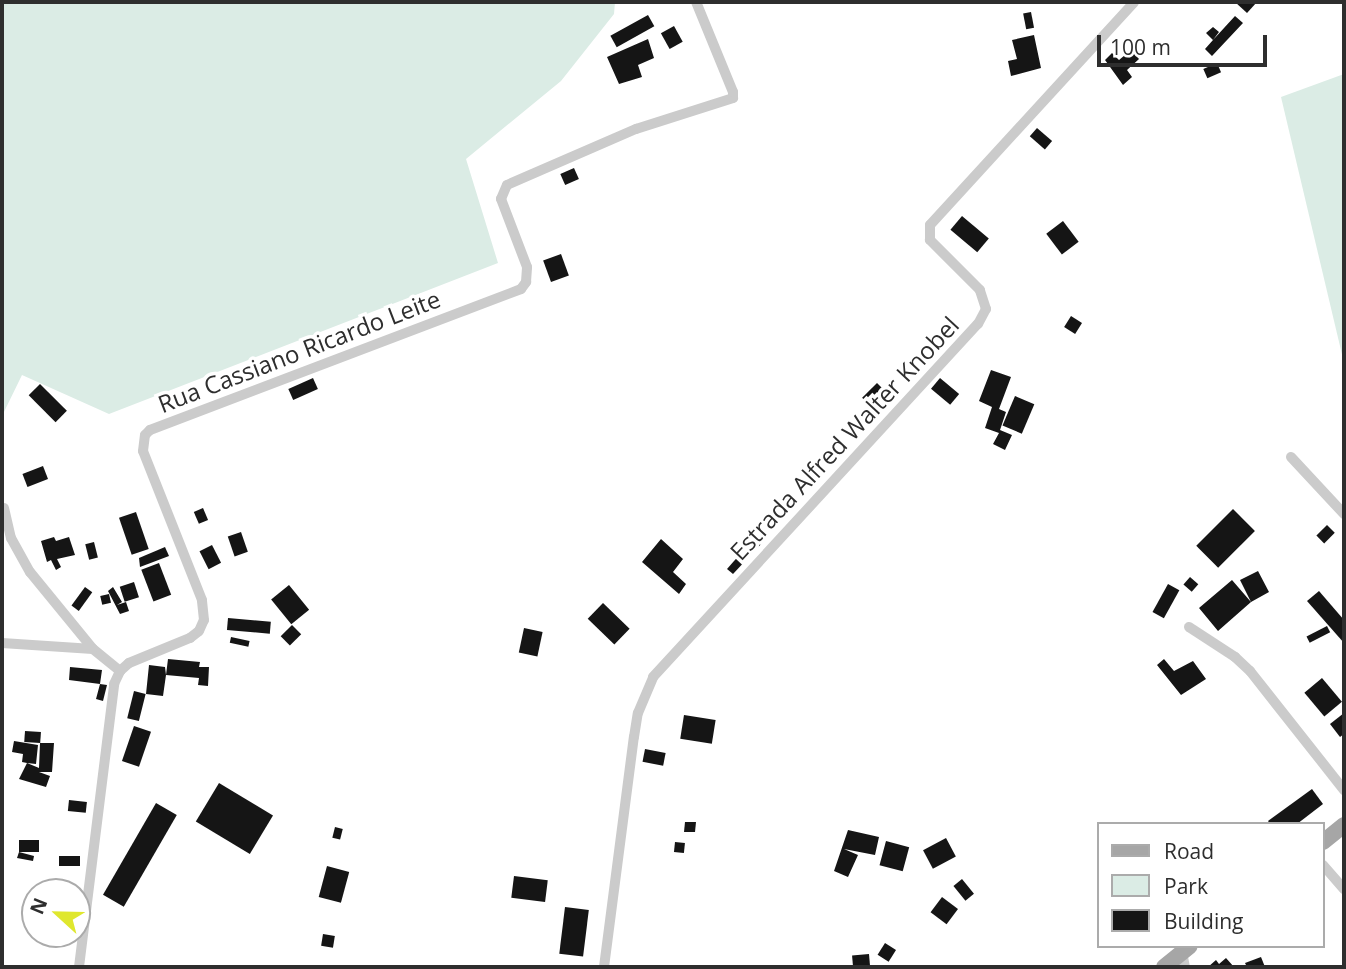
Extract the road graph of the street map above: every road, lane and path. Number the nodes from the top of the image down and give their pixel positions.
1 (696, 2) edge
2 (1134, 2) edge
3 (1291, 457) dead end
4 (4, 508) dead end
5 (1344, 514) edge
6 (1189, 627) dead end
7 (2, 643) edge
8 (93, 649) junction
9 (120, 671) junction
10 (1344, 790) edge
11 (1344, 825) edge
12 (1325, 840) edge
13 (1325, 867) edge
14 (1344, 889) edge
15 (1185, 955) edge
16 (79, 967) edge
17 (604, 967) edge
18 (1164, 967) edge

1 - 9 street, Rua Cassiano Ricardo Leite
2 - 17 street, Estrada Alfred Walter Knobel
3 - 5 street
4 - 8 street
6 - 10 street
7 - 8 street
8 - 9 street
9 - 16 street
11 - 12 main road
13 - 14 street
15 - 18 main road

